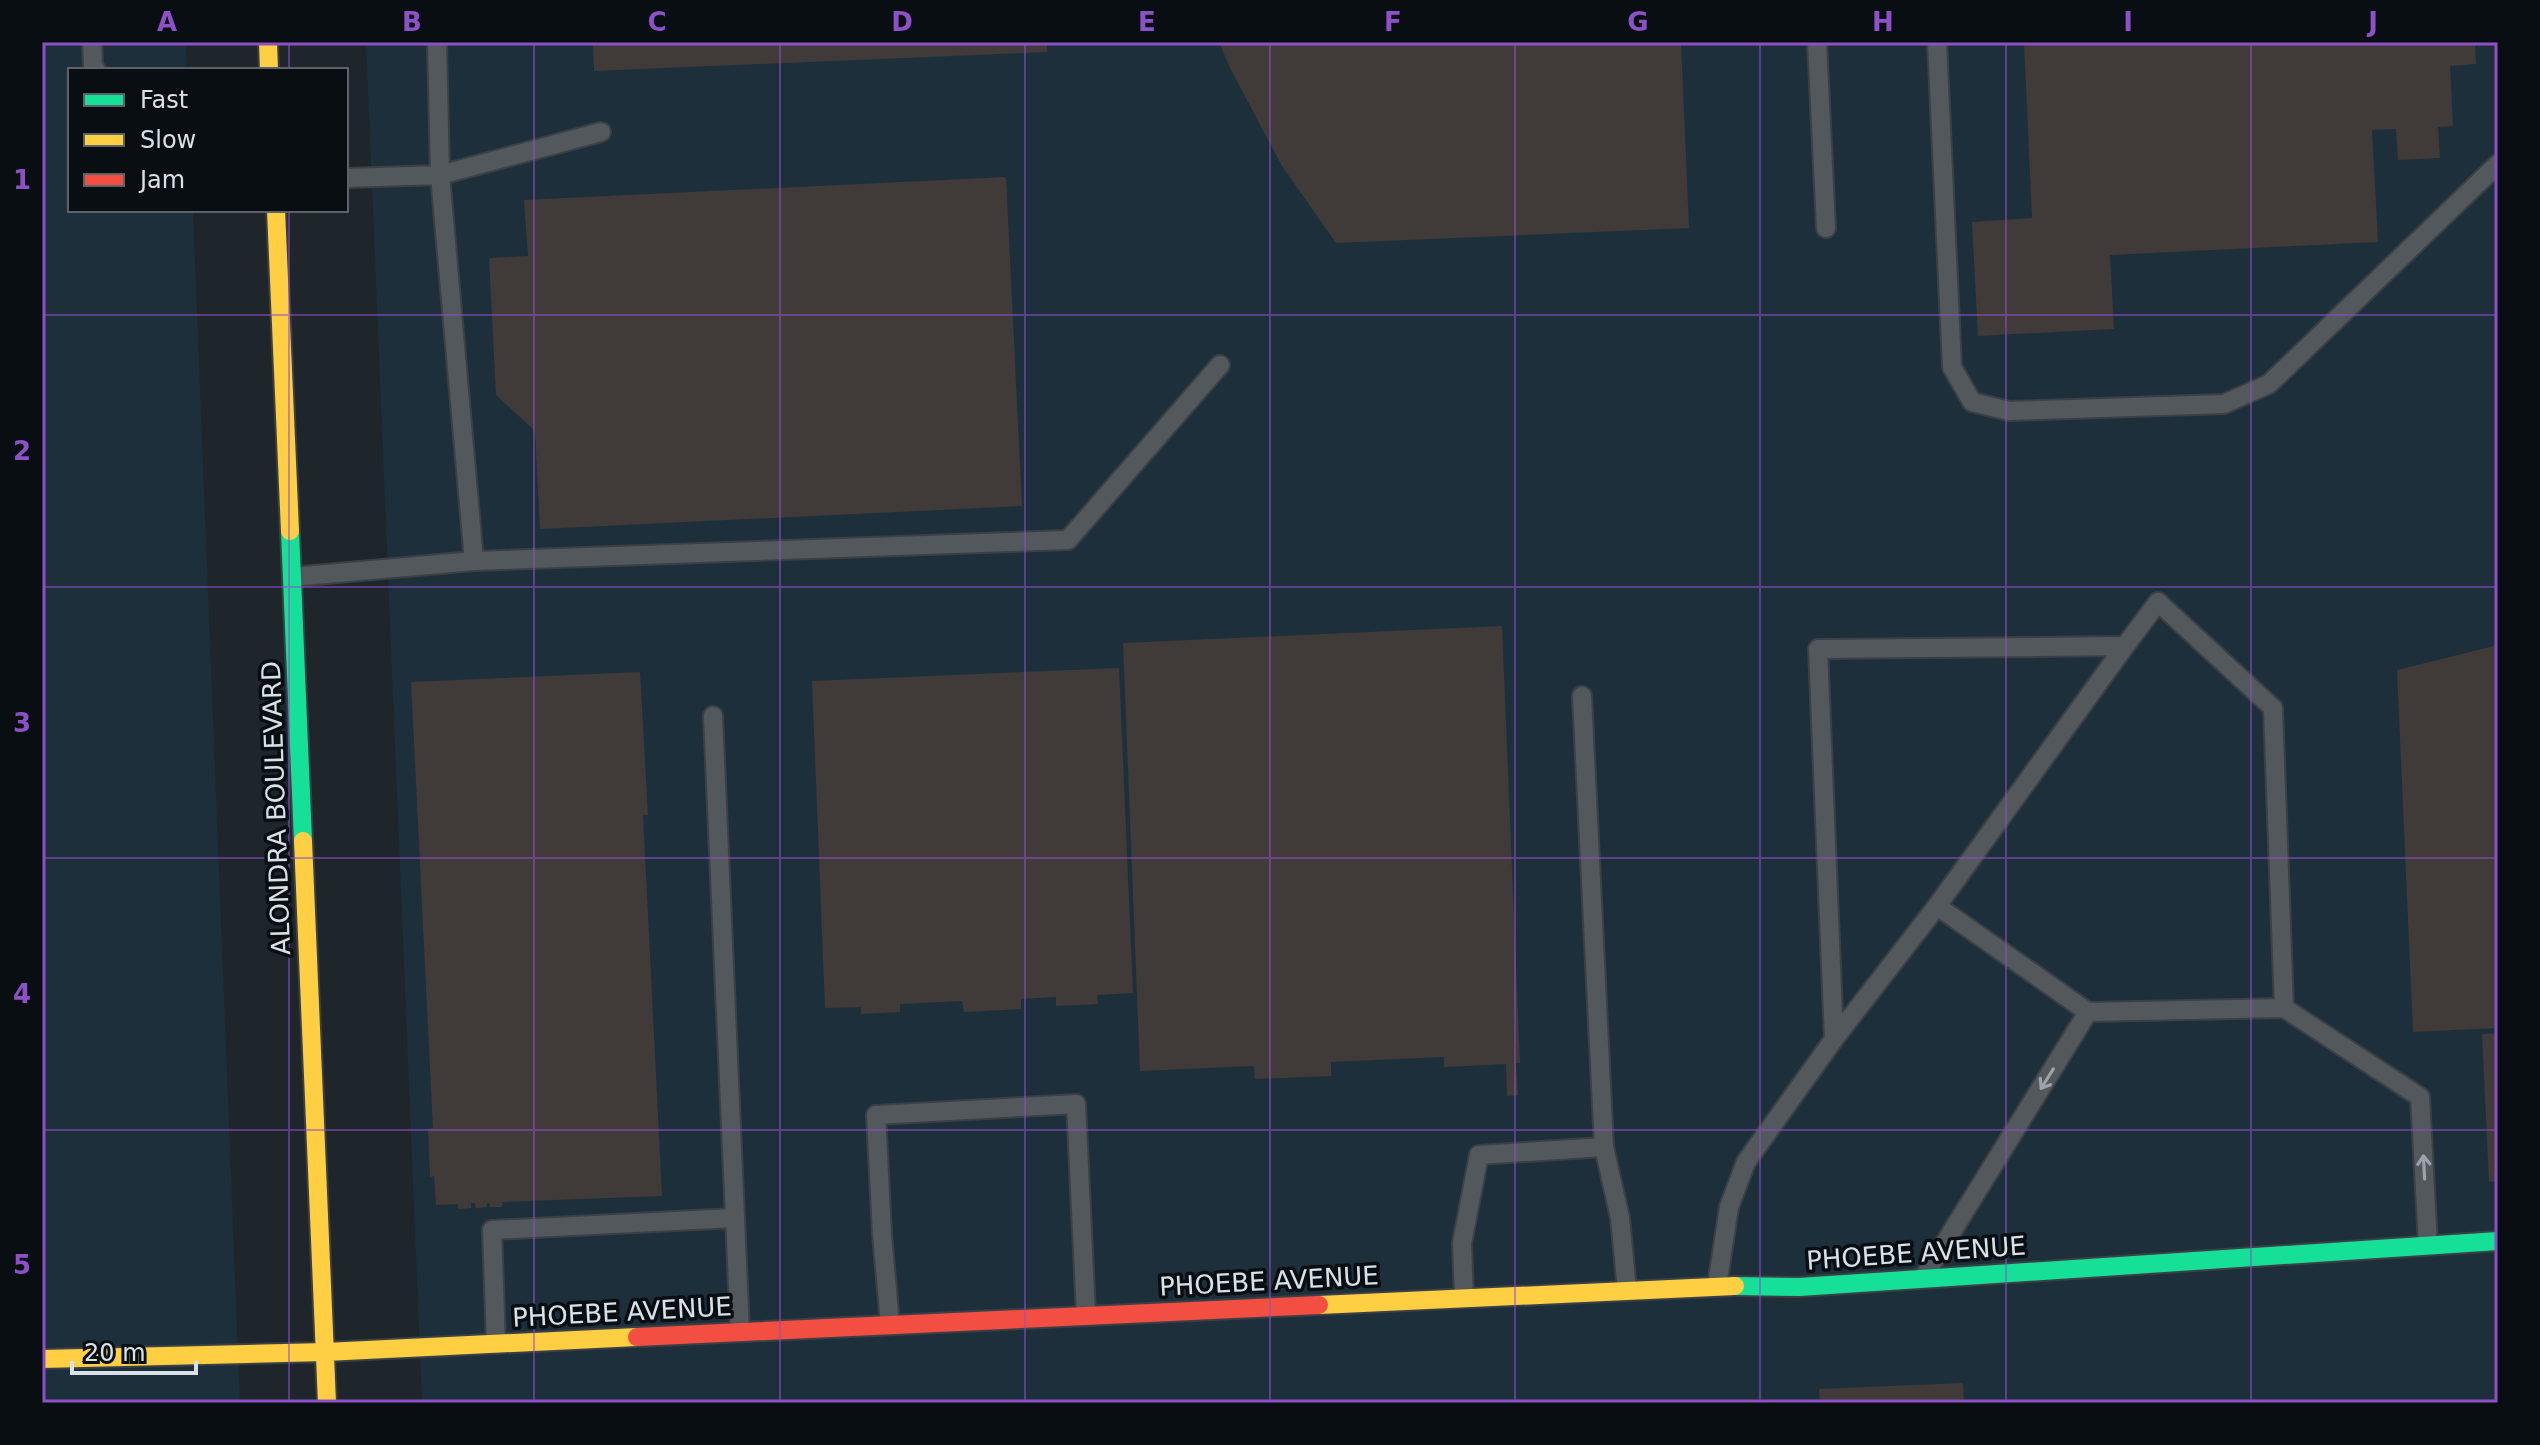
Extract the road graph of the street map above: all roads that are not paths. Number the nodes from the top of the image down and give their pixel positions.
1 (92, 42) edge
2 (268, 42) edge
3 (437, 42) edge
4 (1817, 42) edge
5 (1937, 42) edge
6 (94, 68) edge
7 (269, 68) edge
8 (601, 132) dead end
9 (2498, 164) edge
10 (440, 175) junction
11 (348, 178) edge
12 (276, 212) edge
13 (1826, 228) dead end
14 (1220, 365) dead end
15 (474, 561) junction
16 (292, 577) junction
17 (2125, 646) junction
18 (1582, 696) dead end
19 (713, 716) dead end
20 (1937, 906) junction
21 (2284, 1008) junction
22 (2088, 1012) junction
23 (1834, 1039) junction
24 (1604, 1147) junction
25 (735, 1218) junction
26 (2498, 1241) edge
27 (2428, 1245) junction
28 (1922, 1280) junction
29 (1717, 1286) junction
30 (1627, 1290) junction
31 (1464, 1298) junction
32 (1086, 1315) junction
33 (890, 1325) junction
34 (740, 1332) junction
35 (496, 1344) junction
36 (325, 1352) junction
37 (42, 1359) edge
38 (327, 1403) edge

1 - 6 lane
2 - 7 street
3 - 10 lane
4 - 13 lane
5 - 9 lane
8 - 10 lane
10 - 11 lane
10 - 15 lane
12 - 16 street, ALONDRA BOULEVARD
14 - 15 lane
15 - 16 lane
16 - 36 street, ALONDRA BOULEVARD
17 - 20 lane
17 - 21 lane
17 - 23 lane
18 - 24 lane
19 - 25 lane
20 - 22 lane
20 - 23 lane
21 - 22 lane
27 -> 21 lane
22 -> 28 lane
23 - 29 lane
24 - 30 lane
24 - 31 lane
25 - 34 lane
25 - 35 lane
26 - 27 street, PHOEBE AVENUE
27 - 28 street, PHOEBE AVENUE
28 - 29 street, PHOEBE AVENUE
29 - 30 street, PHOEBE AVENUE
30 - 31 street, PHOEBE AVENUE
31 - 32 street, PHOEBE AVENUE
32 - 33 street, PHOEBE AVENUE
32 - 33 lane
33 - 34 street, PHOEBE AVENUE
34 - 35 street, PHOEBE AVENUE
35 - 36 street, PHOEBE AVENUE
36 - 37 street, PHOEBE AVENUE
36 - 38 street, ALONDRA BOULEVARD

